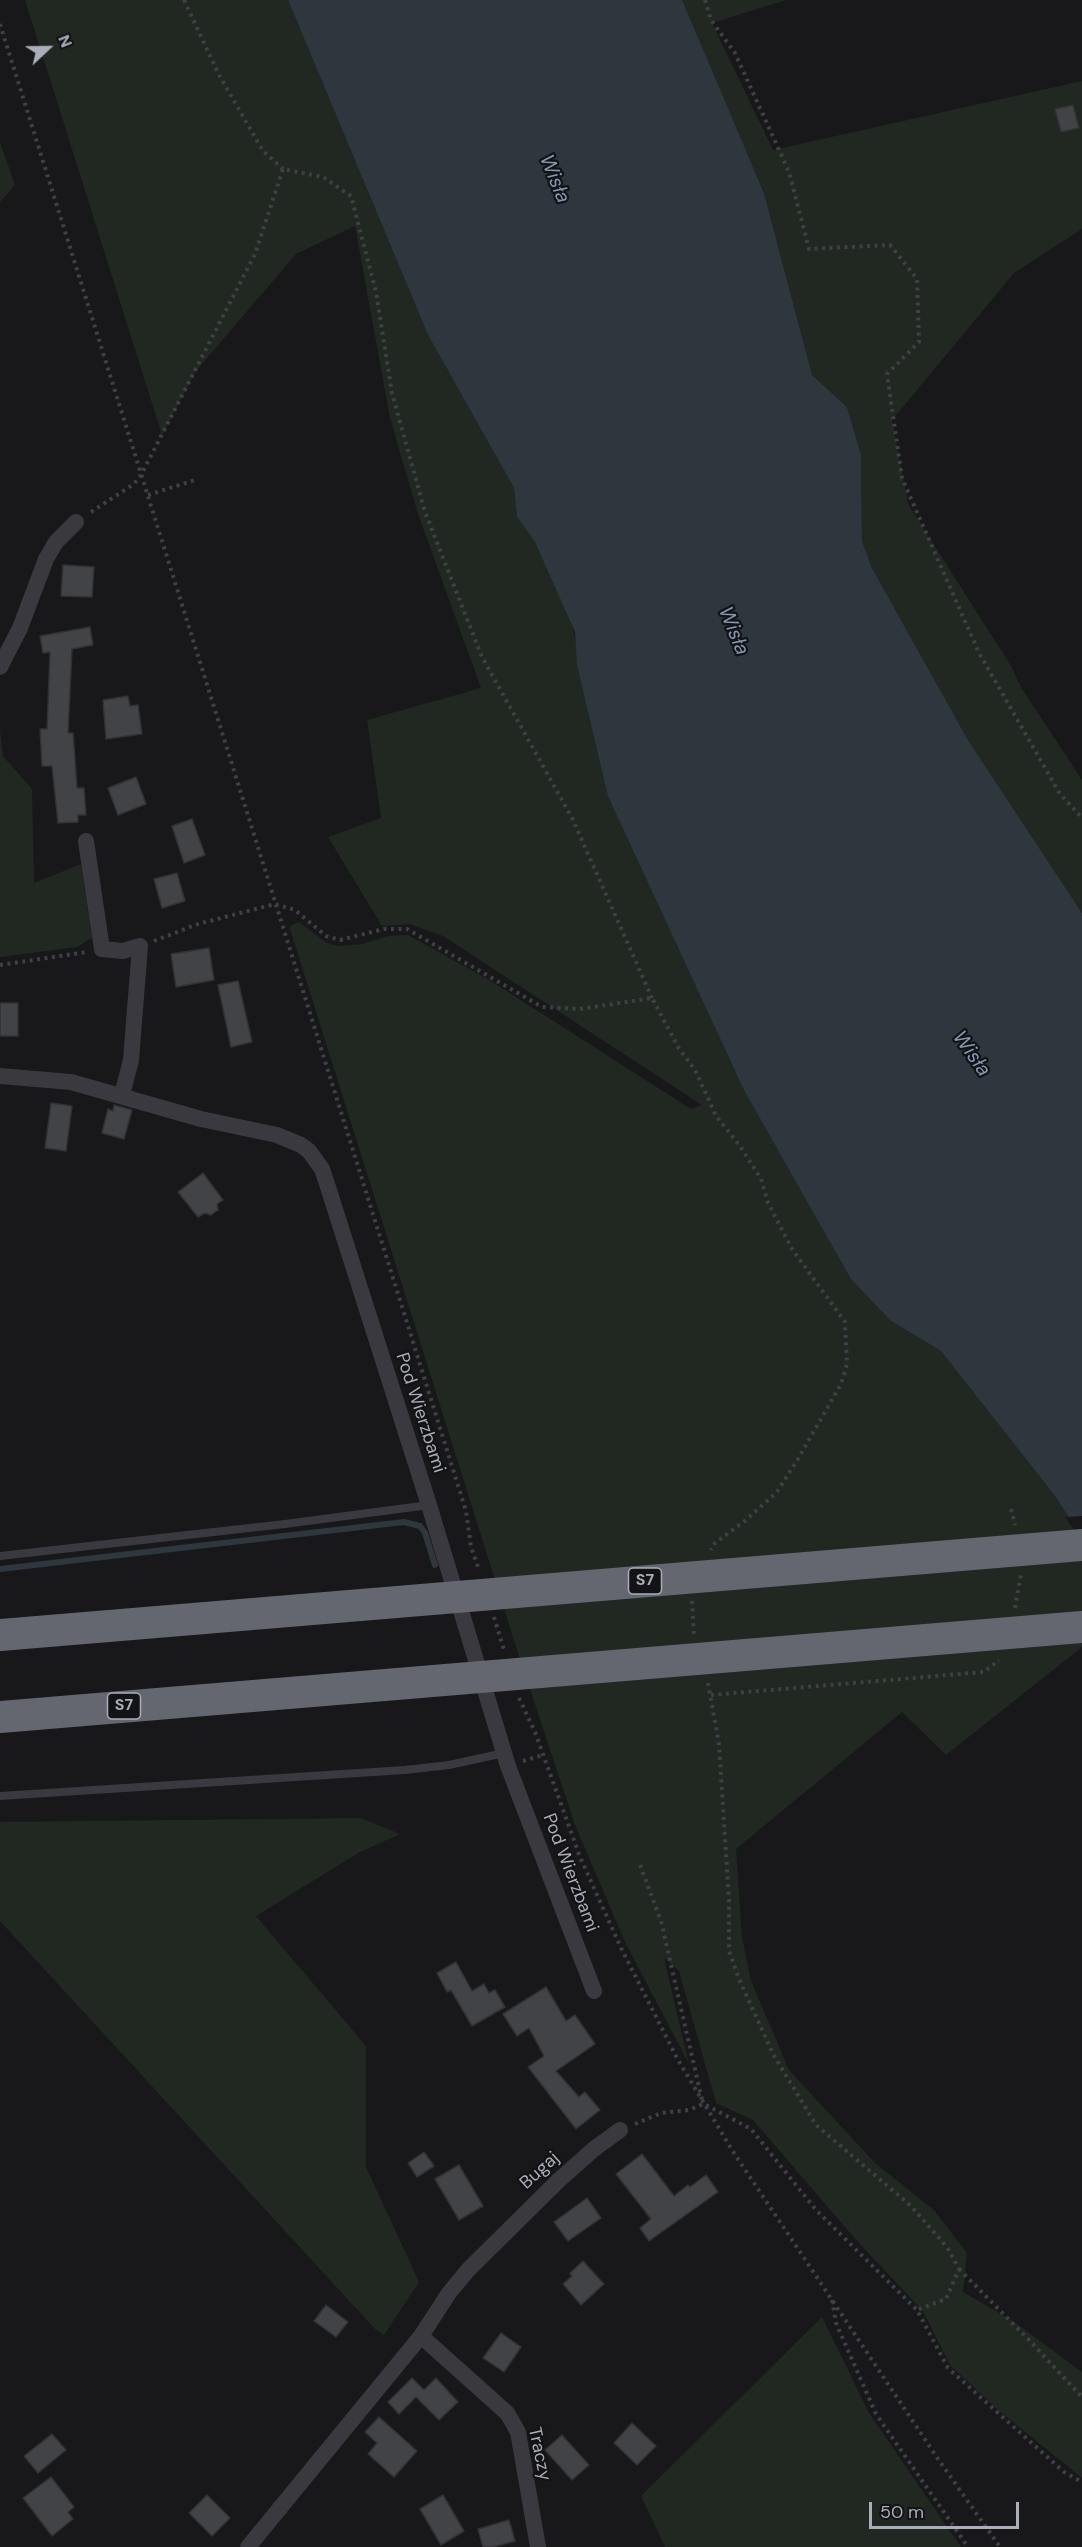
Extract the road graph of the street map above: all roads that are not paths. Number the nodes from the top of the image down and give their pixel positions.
1 (76, 522) road end
2 (0, 667) edge
3 (86, 840) dead end
4 (0, 1076) edge
5 (122, 1095) junction
6 (429, 1505) junction
7 (1082, 1545) edge
8 (0, 1556) edge
9 (1082, 1627) edge
10 (0, 1635) edge
11 (0, 1717) edge
12 (511, 1758) junction
13 (0, 1796) edge
14 (594, 1991) dead end
15 (620, 2130) road end
16 (421, 2336) junction
17 (248, 2547) edge
18 (538, 2547) edge

1 - 2 street
3 - 5 street
4 - 5 street, Pod Wierzbami
5 - 6 street, Pod Wierzbami
6 - 8 lane
6 - 12 street, Pod Wierzbami
7 - 10 highway, S7
9 - 11 highway, S7
12 - 13 lane
12 - 14 street, Pod Wierzbami
15 - 16 street, Bugaj
16 - 17 street, Bugaj
16 - 18 street, Traczy

